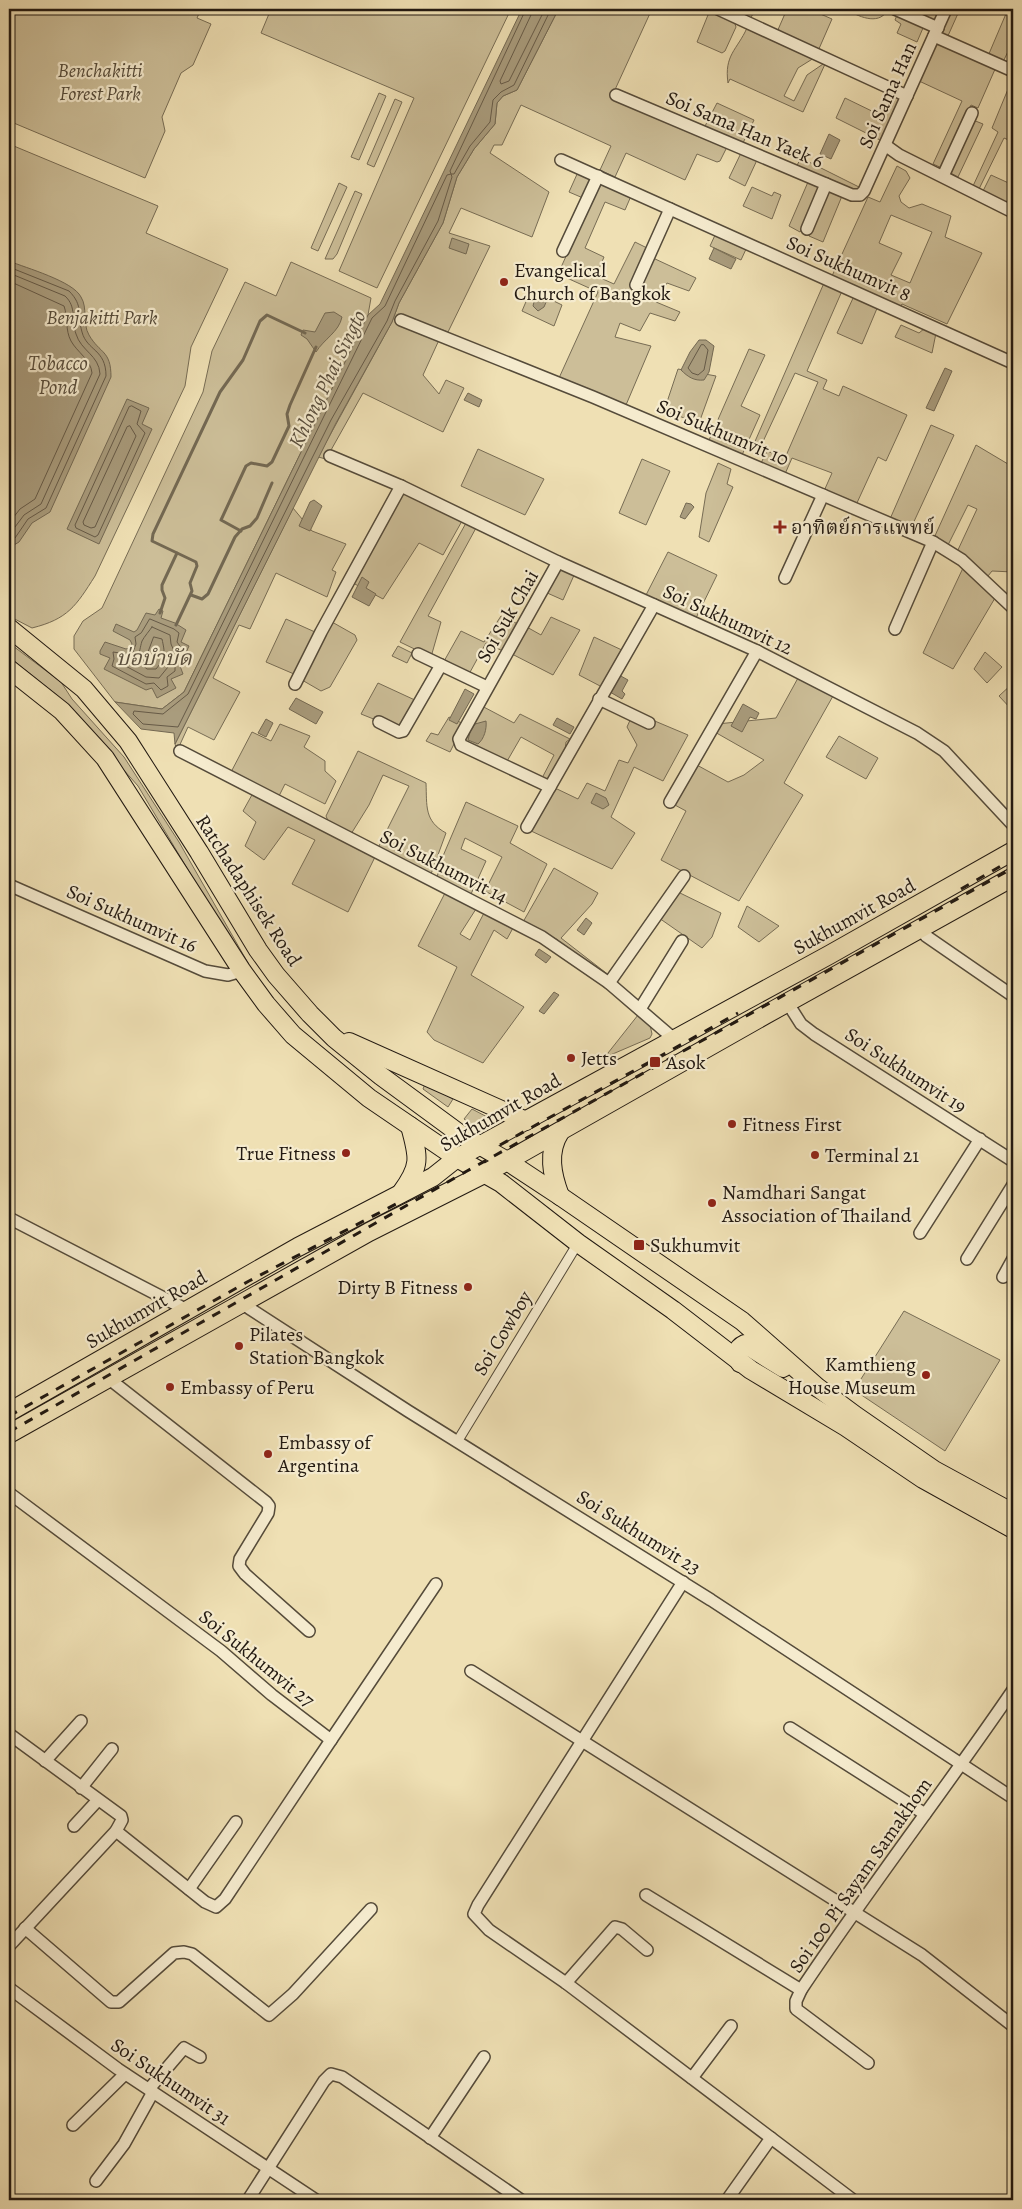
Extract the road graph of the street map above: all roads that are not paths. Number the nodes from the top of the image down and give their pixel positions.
1 (718, 9) edge
2 (895, 9) edge
3 (946, 9) edge
4 (936, 32) junction
5 (1013, 71) edge
6 (616, 95) dead end
7 (907, 96) junction
8 (972, 113) dead end
9 (885, 145) junction
10 (561, 160) dead end
11 (598, 176) junction
12 (943, 176) junction
13 (826, 184) junction
14 (860, 195) joint
15 (670, 209) junction
16 (1013, 212) edge
17 (807, 229) dead end
18 (563, 251) dead end
19 (636, 285) dead end
20 (400, 320) dead end
21 (1013, 363) edge
22 (330, 456) dead end
23 (400, 486) junction
24 (822, 495) junction
25 (933, 542) junction
26 (558, 562) junction
27 (785, 578) dead end
28 (654, 605) junction
29 (1013, 608) edge
30 (9, 628) edge
31 (894, 629) dead end
32 (757, 651) junction
33 (418, 654) dead end
34 (441, 665) junction
35 (9, 669) edge
36 (295, 684) dead end
37 (488, 687) junction
38 (599, 699) junction
39 (379, 722) dead end
40 (649, 723) dead end
41 (180, 751) dead end
42 (550, 787) junction
43 (670, 802) dead end
44 (1013, 825) edge
45 (527, 827) dead end
46 (1013, 851) edge
47 (684, 876) dead end
48 (1013, 877) edge
49 (9, 885) edge
50 (920, 928) junction
51 (682, 941) dead end
52 (242, 971) junction
53 (609, 984) junction
54 (289, 990) junction
55 (1013, 996) edge
56 (787, 1002) junction
57 (640, 1008) junction
58 (334, 1038) junction
59 (674, 1039) junction
60 (324, 1062) junction
61 (526, 1121) junction
62 (410, 1126) junction
63 (560, 1132) junction
64 (980, 1139) junction
65 (481, 1147) junction
66 (1012, 1157) edge
67 (457, 1158) junction
68 (507, 1161) junction
69 (486, 1173) junction
70 (1013, 1186) edge
71 (399, 1195) junction
72 (560, 1196) junction
73 (9, 1218) edge
74 (920, 1233) dead end
75 (578, 1243) junction
76 (967, 1259) dead end
77 (1013, 1259) edge
78 (1002, 1277) dead end
79 (241, 1303) junction
80 (187, 1310) junction
81 (740, 1363) junction
82 (108, 1378) junction
83 (817, 1387) junction
84 (9, 1412) edge
85 (9, 1434) edge
86 (457, 1442) junction
87 (9, 1493) edge
88 (1013, 1513) edge
89 (1013, 1529) edge
90 (683, 1582) junction
91 (436, 1584) dead end
92 (309, 1631) dead end
93 (471, 1671) dead end
94 (1013, 1690) edge
95 (81, 1721) dead end
96 (790, 1728) dead end
97 (9, 1734) edge
98 (331, 1740) junction
99 (582, 1743) junction
100 (112, 1749) dead end
101 (45, 1761) junction
102 (962, 1764) junction
103 (81, 1788) junction
104 (1013, 1798) edge
105 (98, 1800) junction
106 (925, 1814) junction
107 (236, 1822) dead end
108 (74, 1826) dead end
109 (116, 1832) junction
110 (189, 1889) junction
111 (646, 1895) dead end
112 (371, 1909) dead end
113 (852, 1913) junction
114 (25, 1928) junction
115 (9, 1946) edge
116 (647, 1950) dead end
117 (566, 1983) junction
118 (9, 1988) edge
119 (801, 1990) junction
120 (731, 2026) dead end
121 (1013, 2026) edge
122 (200, 2057) dead end
123 (484, 2057) dead end
124 (868, 2063) dead end
125 (125, 2074) junction
126 (692, 2078) junction
127 (151, 2091) junction
128 (73, 2125) dead end
129 (430, 2138) junction
130 (771, 2138) junction
131 (268, 2168) junction
132 (96, 2181) dead end
133 (248, 2200) edge
134 (316, 2200) edge
135 (521, 2200) edge
136 (727, 2200) edge
137 (853, 2200) edge

1 - 7 street
2 - 4 street
3 - 4 street, Soi Sama Han
4 - 5 street
4 - 7 street, Soi Sama Han
6 - 13 street, Soi Sama Han Yaek 6
7 - 9 street, Soi Sama Han
8 - 12 street
9 - 12 street
9 - 14 street, Soi Sama Han
10 - 11 street, Soi Sukhumvit 8
11 - 15 street, Soi Sukhumvit 8
11 - 18 street
12 - 16 street
13 - 14 street, Soi Sama Han Yaek 6
13 - 17 street
15 - 19 street
15 - 21 street, Soi Sukhumvit 8
20 - 24 street, Soi Sukhumvit 10
22 - 23 street, Soi Sukhumvit 12
23 - 26 street, Soi Sukhumvit 12
23 - 36 street
24 - 25 street, Soi Sukhumvit 10
24 - 27 street
25 - 29 street, Soi Sukhumvit 10
25 - 31 street
26 - 28 street, Soi Sukhumvit 12
26 - 37 street, Soi Suk Chai
28 - 32 street, Soi Sukhumvit 12
28 - 38 street
30 - 54 main road, Ratchadaphisek Road
32 - 43 street
32 - 44 street, Soi Sukhumvit 12
33 - 34 street, Soi Suk Chai
34 - 37 street, Soi Suk Chai
34 - 39 street
35 - 52 main road
37 - 42 street, Soi Suk Chai
38 - 40 street
38 - 42 street
41 - 53 street, Soi Sukhumvit 14
42 - 45 street
46 - 59 main road, Sukhumvit Road
47 - 53 street
48 - 50 main road, Sukhumvit Road
49 - 52 street, Soi Sukhumvit 16
50 - 55 street
50 - 56 main road, Sukhumvit Road
51 - 57 street
52 - 60 main road
53 - 57 street, Soi Sukhumvit 14
54 - 58 main road, Ratchadaphisek Road
54 - 60 main road
56 - 63 main road, Sukhumvit Road
56 - 64 street, Soi Sukhumvit 19
57 - 59 street, Soi Sukhumvit 14
58 - 61 main road
58 - 65 main road, Ratchadaphisek Road
59 - 61 main road, Sukhumvit Road
60 - 62 main road
61 - 65 main road, Sukhumvit Road
62 - 67 main road
62 - 71 main road
63 - 68 main road, Sukhumvit Road
63 - 72 main road
64 - 66 street, Soi Sukhumvit 19
64 - 74 street
65 - 67 main road, Sukhumvit Road
65 - 68 main road, Ratchadaphisek Road
67 - 69 main road
67 - 71 main road, Sukhumvit Road
68 - 69 main road, Sukhumvit Road
68 - 72 main road, Ratchadaphisek Road
69 - 75 main road
69 - 79 main road, Sukhumvit Road
70 - 76 street
71 - 80 main road, Sukhumvit Road
72 - 83 main road, Ratchadaphisek Road
73 - 80 street
75 - 81 main road
75 - 86 street, Soi Cowboy
77 - 78 street
79 - 82 main road, Sukhumvit Road
79 - 86 street, Soi Sukhumvit 23
80 - 84 main road, Sukhumvit Road
81 - 83 main road
81 - 89 main road
82 - 85 main road, Sukhumvit Road
82 - 92 street
83 - 88 main road
86 - 90 street, Soi Sukhumvit 23
87 - 98 street, Soi Sukhumvit 27
90 - 99 street
90 - 102 street, Soi Sukhumvit 23
91 - 98 street
93 - 99 street
94 - 102 street, Soi 100 Pi Sayam Samakhom
95 - 101 street
96 - 106 street
97 - 101 street
98 - 110 street
99 - 113 street
99 - 117 street
100 - 103 street
101 - 103 street
102 - 104 street, Soi Sukhumvit 23
102 - 106 street, Soi 100 Pi Sayam Samakhom
103 - 105 street
105 - 108 street
105 - 109 street
106 - 113 street, Soi 100 Pi Sayam Samakhom
107 - 110 street
109 - 110 street
109 - 114 street
111 - 119 street
112 - 114 street
113 - 119 street, Soi 100 Pi Sayam Samakhom
113 - 121 street
114 - 115 street
116 - 117 street
117 - 126 street
118 - 125 street, Soi Sukhumvit 31
119 - 124 street, Soi 100 Pi Sayam Samakhom
120 - 126 street
122 - 127 street
123 - 129 street
125 - 127 street, Soi Sukhumvit 31
125 - 128 street
126 - 130 street
127 - 131 street, Soi Sukhumvit 31
127 - 132 street
129 - 131 street
129 - 135 street
130 - 136 street
130 - 137 street
131 - 133 street
131 - 134 street, Soi Sukhumvit 31

